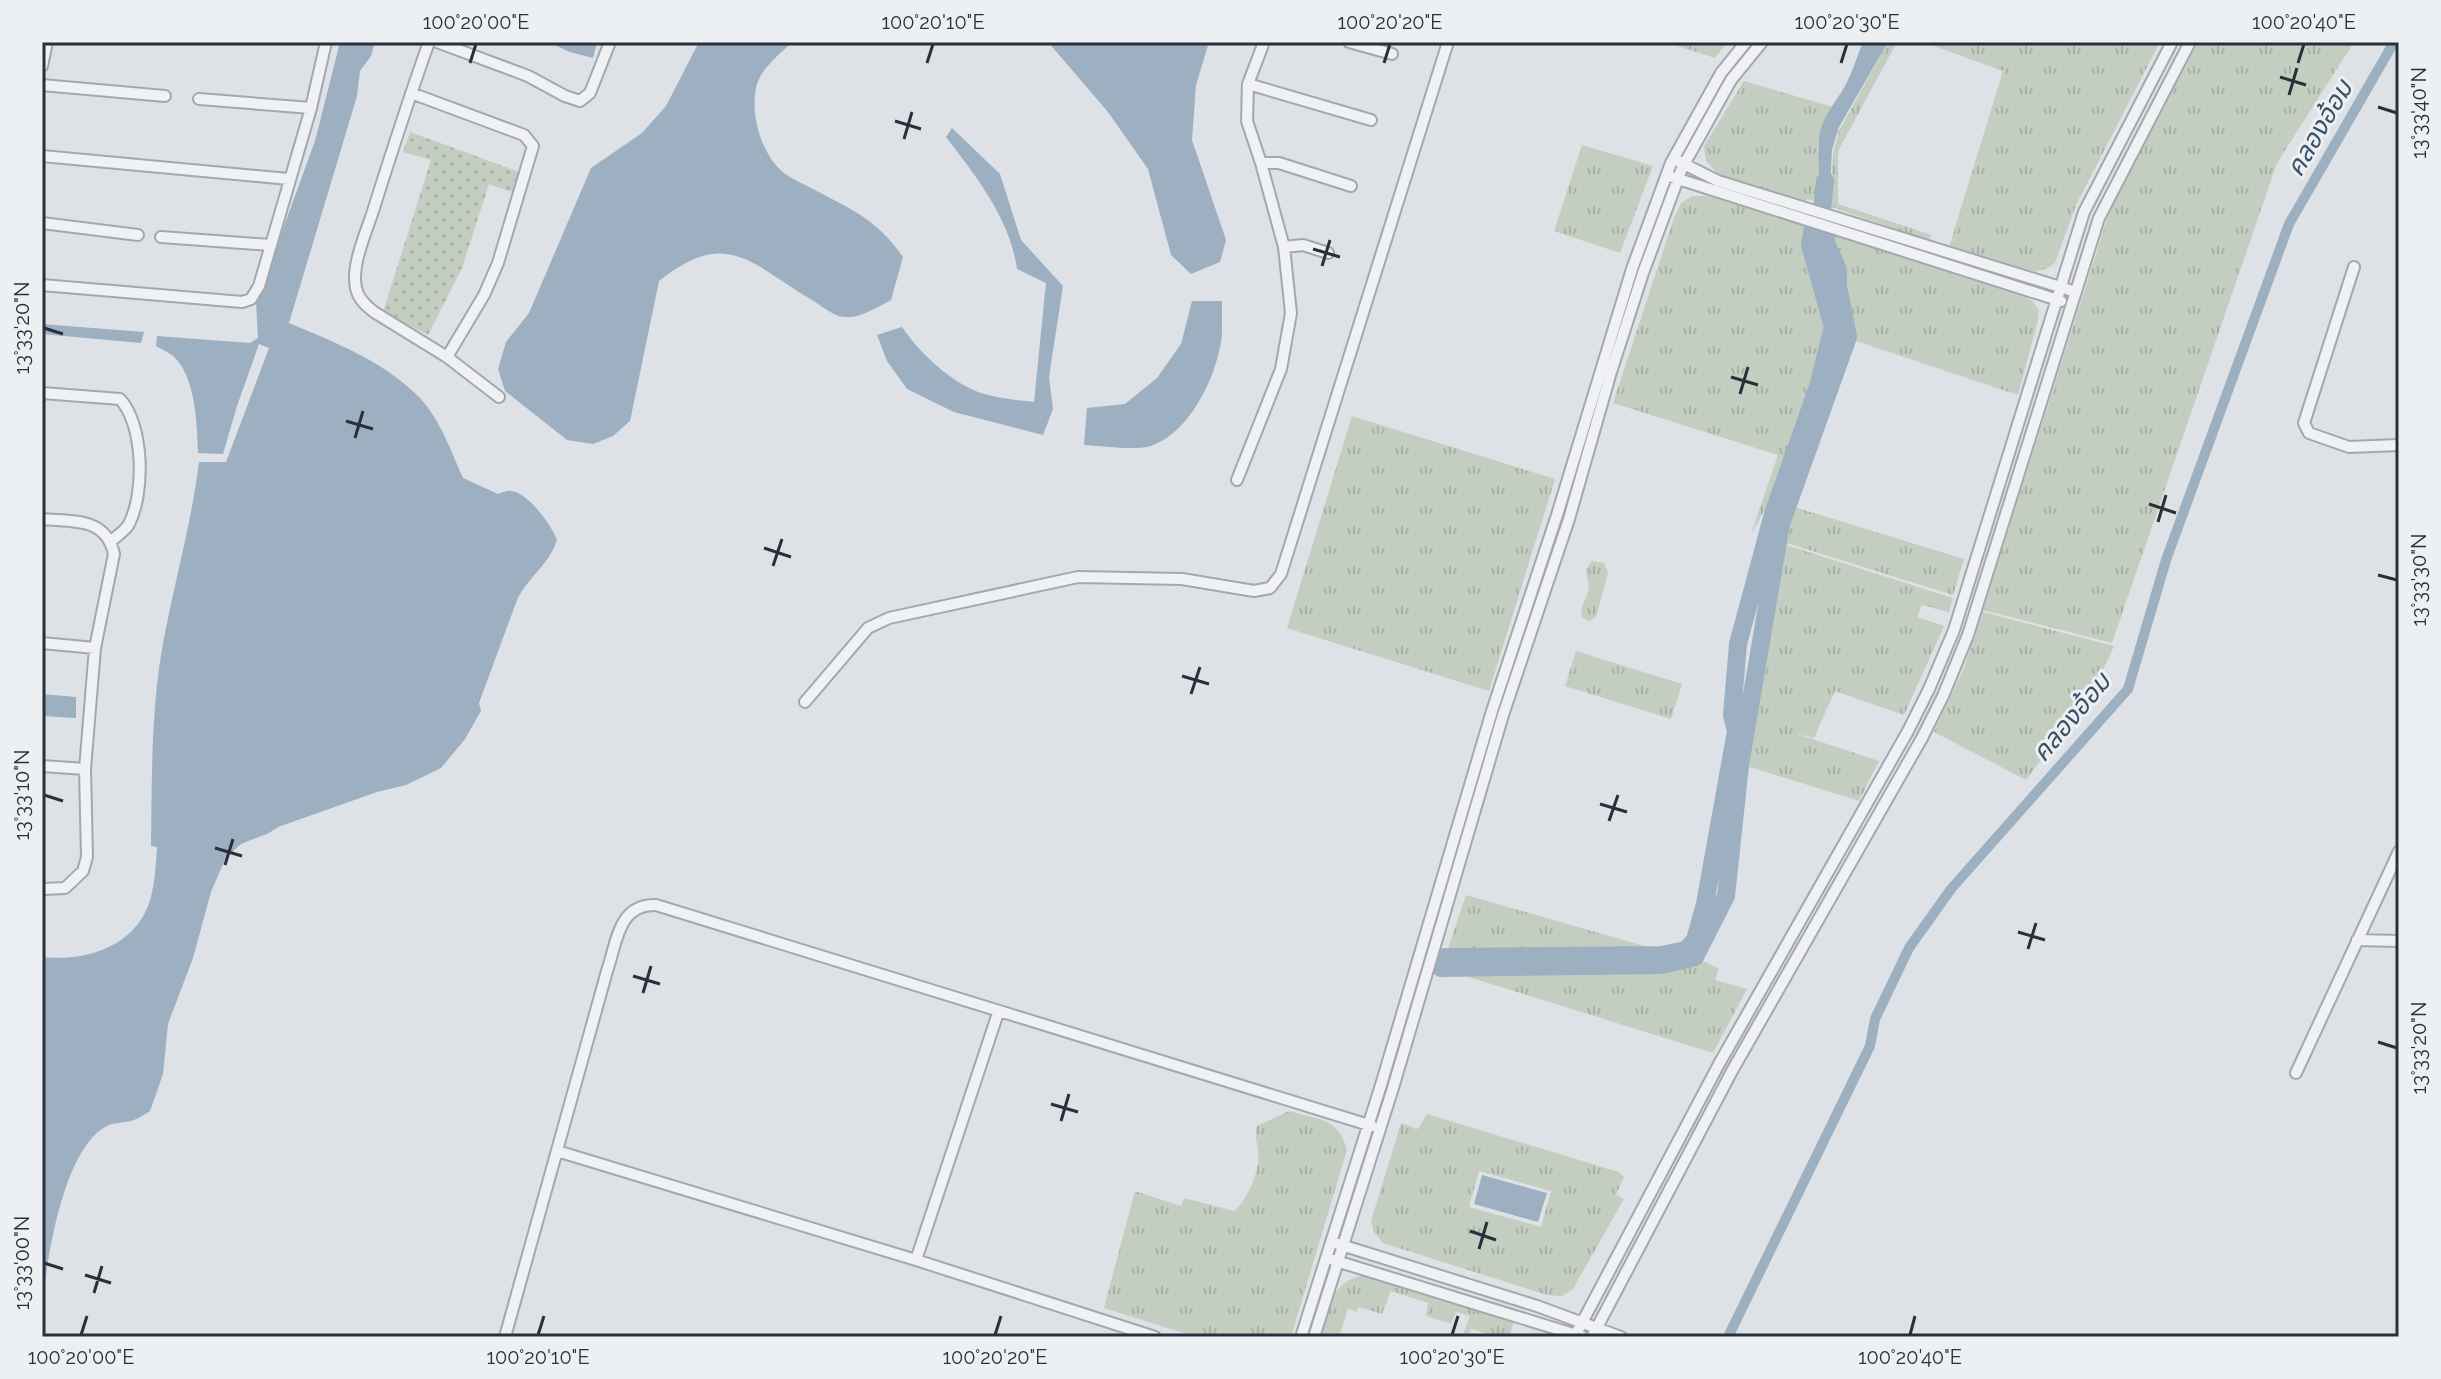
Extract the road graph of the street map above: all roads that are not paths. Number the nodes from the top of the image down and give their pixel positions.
1 (47, 42) edge
2 (326, 42) edge
3 (429, 42) edge
4 (437, 42) edge
5 (610, 42) edge
6 (1264, 42) edge
7 (1349, 42) edge
8 (1448, 42) edge
9 (1746, 42) edge
10 (1762, 42) edge
11 (2172, 42) edge
12 (2190, 42) edge
13 (1392, 54) dead end
14 (42, 66) edge
15 (1248, 84) junction
16 (42, 85) edge
17 (411, 93) junction
18 (165, 96) dead end
19 (199, 99) dead end
20 (311, 108) junction
21 (1371, 120) dead end
22 (42, 156) edge
23 (1673, 159) junction
24 (1261, 163) junction
25 (1684, 164) junction
26 (1666, 175) junction
27 (289, 179) junction
28 (1678, 179) junction
29 (1351, 186) dead end
30 (1811, 216) junction
31 (42, 223) edge
32 (1839, 224) junction
33 (138, 235) dead end
34 (161, 237) dead end
35 (270, 245) junction
36 (1284, 247) junction
37 (1328, 253) dead end
38 (2354, 267) dead end
39 (42, 285) edge
40 (2060, 288) junction
41 (2076, 292) junction
42 (2056, 300) junction
43 (2072, 305) junction
44 (447, 357) junction
45 (42, 393) edge
46 (499, 397) dead end
47 (2399, 445) edge
48 (1237, 480) dead end
49 (42, 519) edge
50 (111, 541) junction
51 (42, 643) edge
52 (95, 648) junction
53 (805, 702) dead end
54 (42, 766) edge
55 (85, 769) junction
56 (2399, 851) edge
57 (42, 889) edge
58 (2357, 940) junction
59 (2399, 941) edge
60 (998, 1013) junction
61 (2296, 1073) dead end
62 (1368, 1125) junction
63 (1380, 1129) junction
64 (557, 1151) junction
65 (1331, 1242) junction
66 (1343, 1246) junction
67 (1326, 1258) junction
68 (916, 1260) junction
69 (1338, 1261) junction
70 (1582, 1321) junction
71 (1594, 1332) edge
72 (1579, 1336) edge
73 (505, 1337) edge
74 (1155, 1337) edge
75 (1301, 1337) edge
76 (1314, 1337) edge
77 (1621, 1337) edge

1 - 14 street
2 - 20 street
3 - 17 street
4 - 5 street
6 - 15 street
7 - 13 street
8 - 53 street
9 - 23 street
10 - 25 street
11 - 40 street
12 - 41 street
15 - 21 street
15 - 24 street
16 - 18 street
17 - 44 street
17 - 44 street
19 - 20 street
20 - 27 street
22 - 27 street
23 - 25 street
23 - 26 street
24 - 29 street
24 - 36 street
25 - 28 street
25 - 30 street
26 - 28 street
26 - 62 street
27 - 35 street
28 - 30 street
28 - 63 street
30 - 32 street
31 - 33 street
32 - 40 street
32 - 42 street
34 - 35 street
35 - 39 street
36 - 37 street
36 - 48 street
38 - 47 street
40 - 41 street
40 - 42 street
41 - 43 street
42 - 43 street
42 - 70 street
43 - 71 street
44 - 46 street
45 - 50 street
49 - 50 street
50 - 52 street
51 - 52 street
52 - 55 street
54 - 55 street
55 - 57 street
56 - 58 street
58 - 59 street
58 - 61 street
60 - 62 street
60 - 64 street
60 - 68 street
62 - 63 street
62 - 65 street
63 - 66 street
64 - 68 street
64 - 73 street
65 - 66 street
65 - 67 street
66 - 69 street
66 - 70 street
67 - 69 street
67 - 75 street
68 - 74 street
69 - 72 street
69 - 76 street
70 - 71 street
70 - 72 street
71 - 77 street

